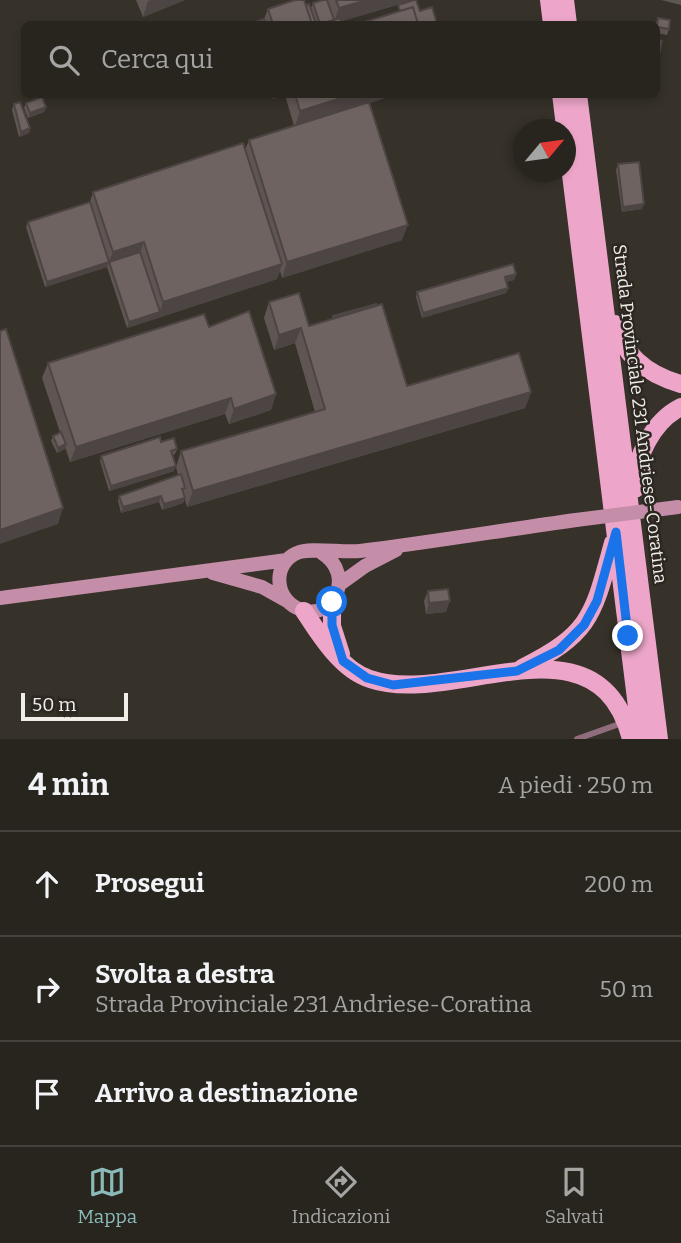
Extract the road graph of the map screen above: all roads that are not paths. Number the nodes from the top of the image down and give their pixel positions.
1 (549, 0) edge
2 (565, 0) edge
3 (552, 21) edge
4 (568, 21) edge
5 (562, 98) edge
6 (579, 98) edge
7 (602, 284) junction
8 (681, 384) edge
9 (681, 407) edge
10 (679, 507) edge
11 (616, 532) junction
12 (408, 544) junction
13 (635, 545) junction
14 (322, 553) junction
15 (287, 560) junction
16 (205, 570) junction
17 (340, 584) junction
18 (0, 598) edge
19 (332, 602) junction
20 (295, 606) junction
21 (343, 661) junction
22 (517, 671) junction
23 (627, 721) junction
24 (577, 739) edge
25 (632, 739) edge
26 (640, 739) edge
27 (659, 739) edge

1 - 3 main road
2 - 4 main road
5 - 11 main road
6 - 7 main road, Strada Provinciale 231 Andriese-Coratina
7 - 8 main road
7 - 13 main road, Strada Provinciale 231 Andriese-Coratina
9 - 13 main road
10 - 12 main road, bridge
11 - 22 main road
11 - 26 main road
12 - 14 main road
12 - 17 main road
13 - 27 main road, Strada Provinciale 231 Andriese-Coratina
14 - 15 main road
14 - 17 main road
15 - 16 main road
15 - 20 main road
16 - 18 main road
16 - 20 main road
17 - 19 main road
19 - 20 main road
19 - 21 main road
20 - 21 main road
21 - 22 main road
22 - 23 main road
23 - 24 lane
23 - 25 main road

